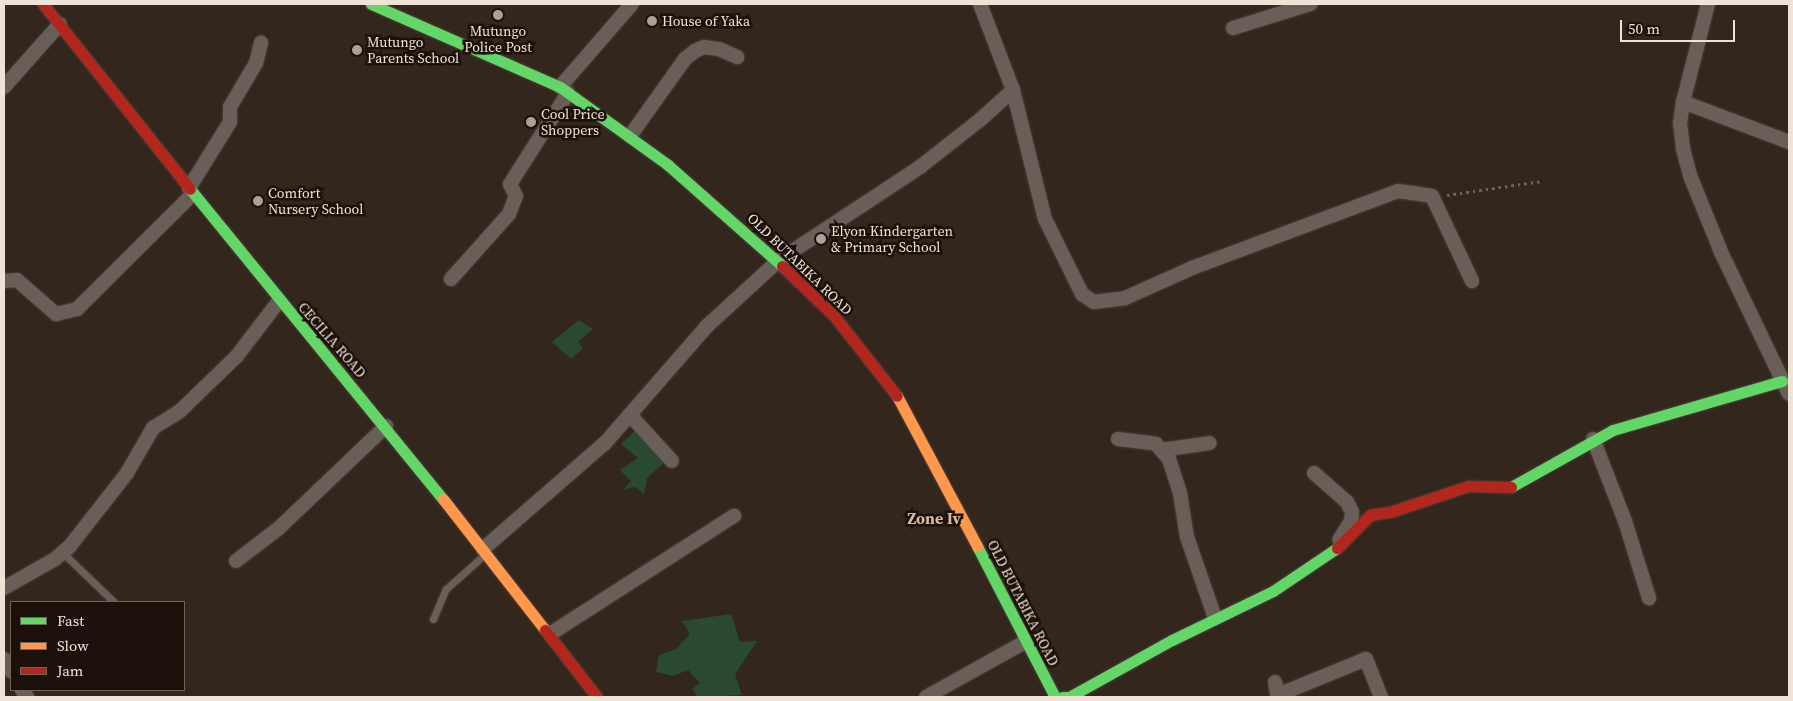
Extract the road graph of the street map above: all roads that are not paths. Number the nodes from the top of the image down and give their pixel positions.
1 (43, 4) edge
2 (371, 4) edge
3 (632, 4) edge
4 (982, 4) edge
5 (1310, 4) edge
6 (1708, 4) edge
7 (60, 24) junction
8 (1233, 28) dead end
9 (261, 43) dead end
10 (737, 57) dead end
11 (4, 87) edge
12 (564, 90) junction
13 (1013, 90) junction
14 (1683, 102) junction
15 (630, 136) junction
16 (1789, 142) edge
17 (191, 191) junction
18 (779, 260) junction
19 (450, 279) dead end
20 (4, 281) edge
21 (1472, 281) dead end
22 (279, 301) junction
23 (1782, 381) junction
24 (1789, 394) edge
25 (630, 416) junction
26 (386, 426) junction
27 (1118, 439) dead end
28 (1593, 439) junction
29 (1210, 443) dead end
30 (1161, 450) junction
31 (672, 461) dead end
32 (1314, 473) dead end
33 (734, 516) dead end
34 (1334, 550) junction
35 (484, 551) junction
36 (63, 553) junction
37 (236, 561) dead end
38 (4, 588) edge
39 (1649, 598) dead end
40 (113, 601) edge
41 (1215, 618) junction
42 (433, 619) dead end
43 (550, 634) junction
44 (1025, 642) junction
45 (1277, 691) edge
46 (597, 697) edge
47 (926, 697) edge
48 (1055, 697) edge
49 (1062, 697) edge
50 (1381, 697) edge

1 - 7 street, CECILIA ROAD
2 - 12 street, OLD BUTABIKA ROAD
3 - 12 street
4 - 13 street
5 - 8 street
6 - 14 street
7 - 11 street
7 - 17 street, CECILIA ROAD
9 - 17 street
10 - 15 street
12 - 15 street, OLD BUTABIKA ROAD
12 - 19 street
13 - 18 street
13 - 21 street
14 - 16 street
14 - 23 street
15 - 18 street, OLD BUTABIKA ROAD
17 - 20 street
17 - 22 street, CECILIA ROAD
18 - 25 street
18 - 44 street, OLD BUTABIKA ROAD
22 - 26 street, CECILIA ROAD
22 - 36 street
23 - 24 street
23 - 28 street
25 - 31 street
25 - 35 street
26 - 35 street, CECILIA ROAD
26 - 37 street
27 - 30 street
28 - 34 street
28 - 39 street
29 - 30 street
30 - 41 street
32 - 34 street
33 - 43 street
34 - 41 street
35 - 42 lane
35 - 43 street, CECILIA ROAD
36 - 38 street
36 - 40 lane
41 - 49 street
43 - 46 street, CECILIA ROAD
44 - 47 street
44 - 48 street, OLD BUTABIKA ROAD
45 - 50 street

